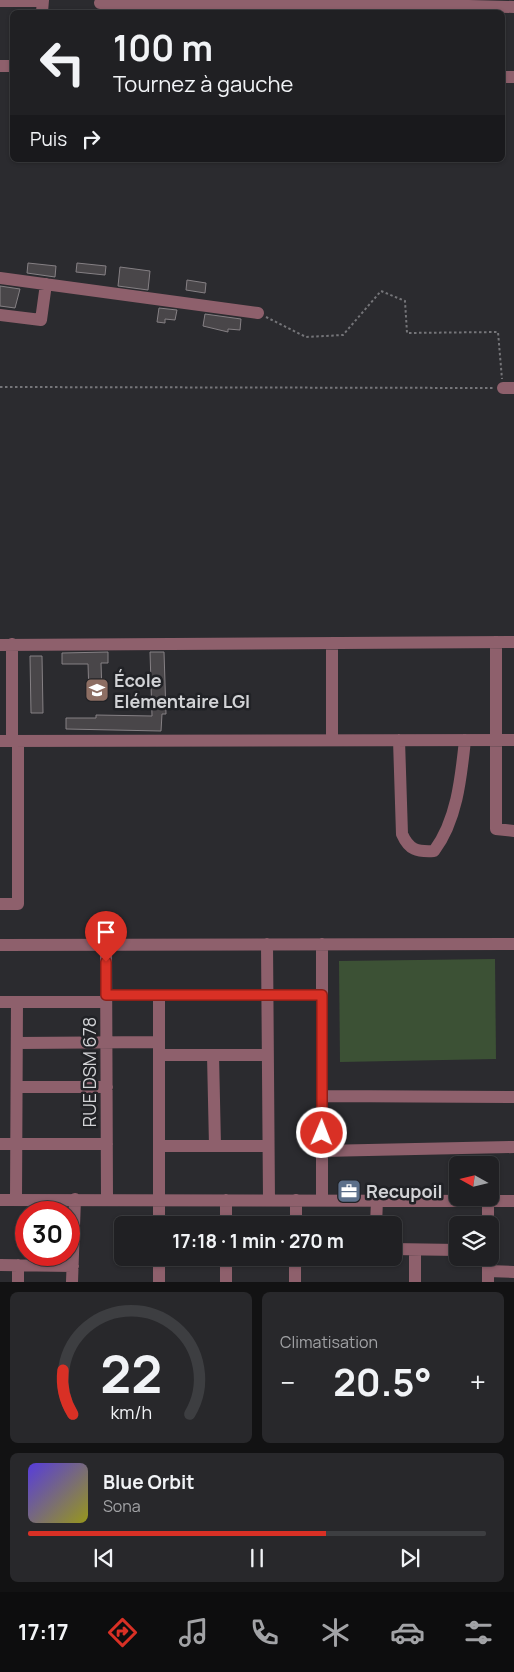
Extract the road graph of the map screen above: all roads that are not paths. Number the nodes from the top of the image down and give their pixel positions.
1 (0, 1) edge
2 (247, 2) edge
3 (335, 2) edge
4 (441, 3) edge
5 (42, 4) edge
6 (100, 5) edge
7 (192, 6) edge
8 (389, 6) edge
9 (514, 6) edge
10 (0, 278) edge
11 (46, 284) junction
12 (258, 313) road end
13 (0, 314) edge
14 (496, 642) junction
15 (514, 642) edge
16 (332, 643) junction
17 (6, 644) edge
18 (332, 740) junction
19 (399, 740) junction
20 (465, 740) junction
21 (497, 740) junction
22 (514, 740) edge
23 (10, 741) edge
24 (514, 830) edge
25 (0, 904) edge
26 (267, 944) junction
27 (322, 944) junction
28 (514, 944) edge
29 (0, 945) edge
30 (106, 945) junction
31 (159, 995) junction
32 (267, 995) junction
33 (322, 995) junction
34 (106, 998) junction
35 (0, 1002) edge
36 (17, 1002) junction
37 (17, 1042) junction
38 (106, 1042) junction
39 (159, 1048) junction
40 (213, 1055) junction
41 (266, 1056) junction
42 (18, 1087) junction
43 (107, 1087) junction
44 (322, 1096) junction
45 (514, 1098) edge
46 (0, 1144) edge
47 (16, 1144) junction
48 (107, 1144) junction
49 (159, 1146) junction
50 (215, 1146) junction
51 (268, 1146) junction
52 (514, 1147) edge
53 (322, 1152) junction
54 (74, 1199) joint
55 (107, 1199) junction
56 (159, 1199) junction
57 (0, 1200) edge
58 (16, 1200) junction
59 (226, 1200) junction
60 (269, 1200) junction
61 (296, 1200) junction
62 (322, 1200) junction
63 (377, 1200) junction
64 (449, 1201) edge
65 (499, 1201) edge
66 (514, 1201) edge
67 (159, 1216) edge
68 (226, 1216) edge
69 (296, 1216) edge
70 (376, 1216) edge
71 (402, 1249) edge
72 (415, 1250) junction
73 (449, 1250) edge
74 (0, 1265) edge
75 (15, 1265) edge
76 (18, 1266) edge
77 (73, 1266) edge
78 (159, 1266) edge
79 (226, 1266) edge
80 (295, 1266) edge
81 (514, 1272) edge
82 (488, 1277) edge
83 (18, 1282) edge
84 (72, 1282) edge
85 (159, 1282) edge
86 (226, 1282) edge
87 (295, 1282) edge
88 (415, 1282) edge

1 - 5 street
2 - 3 street
2 - 7 street
3 - 8 street
4 - 8 street
4 - 9 street
6 - 7 street
10 - 11 street
11 - 12 street
11 - 13 street
14 - 15 street
14 - 16 street
14 - 21 street
16 - 17 street
16 - 18 street
17 - 23 street
18 - 19 street
18 - 23 street
19 - 20 street
19 - 20 street
20 - 21 street
21 - 22 street
21 - 24 street
23 - 25 street
26 - 27 street
26 - 30 street
26 - 32 street
27 - 28 street
27 - 33 street
29 - 30 street
30 - 34 street, RUE DSM 678
31 - 32 street
31 - 34 street
31 - 39 street
32 - 33 street
32 - 41 street
33 - 44 street
34 - 36 street
34 - 38 street, RUE DSM 678
35 - 36 street
36 - 37 street
37 - 38 street
37 - 42 street
38 - 39 street
38 - 43 street, RUE DSM 678
39 - 40 street
39 - 49 street
40 - 41 street
40 - 50 street
41 - 51 street
42 - 43 street
42 - 47 street
43 - 48 street, RUE DSM 678
44 - 45 street
44 - 53 street
46 - 47 street
47 - 48 street
47 - 58 street
48 - 55 street, RUE DSM 678
49 - 50 street
49 - 56 street
50 - 51 street
51 - 60 street
52 - 53 street
53 - 62 street
54 - 55 street
54 - 58 street
55 - 56 street
56 - 59 street
56 - 67 street
57 - 58 street
59 - 60 street
59 - 68 street
60 - 61 street
61 - 62 street
61 - 69 street
62 - 63 street
63 - 64 street
63 - 70 street
65 - 66 street
71 - 72 street
72 - 73 street
72 - 88 street
74 - 75 street
76 - 83 street
77 - 84 street
78 - 85 street
79 - 86 street
80 - 87 street
81 - 82 street

